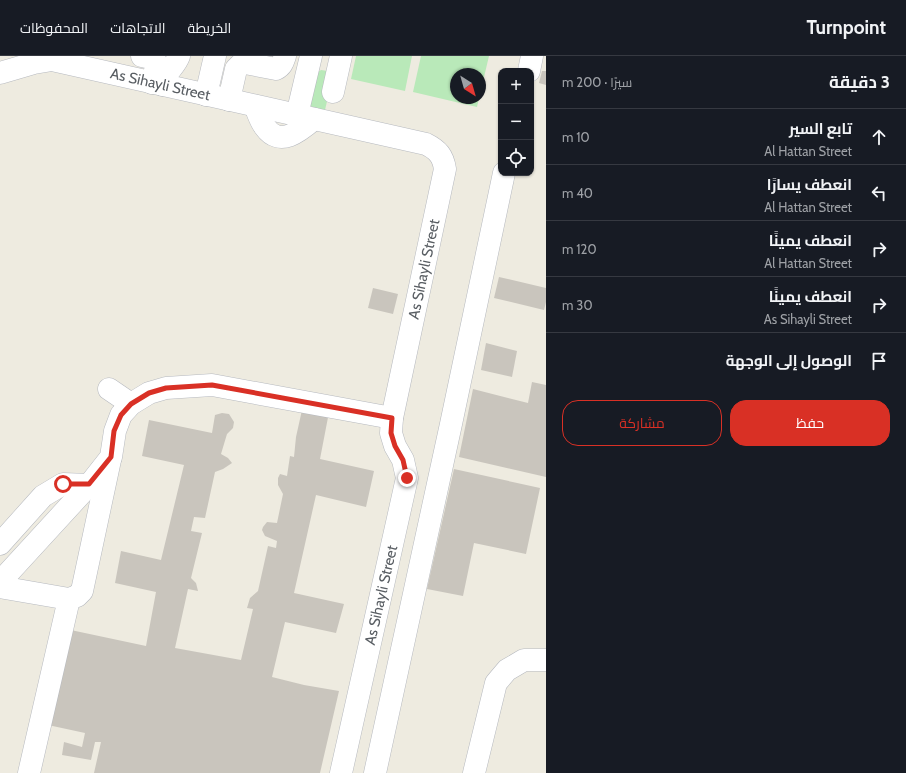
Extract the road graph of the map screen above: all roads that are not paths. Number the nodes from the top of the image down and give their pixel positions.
1 (142, 56) edge
2 (179, 56) edge
3 (215, 56) edge
4 (285, 56) edge
5 (532, 56) edge
6 (48, 58) edge
7 (310, 58) edge
8 (252, 60) edge
9 (340, 62) edge
10 (530, 68) edge
11 (0, 74) edge
12 (158, 84) junction
13 (334, 92) dead end
14 (206, 95) junction
15 (230, 100) junction
16 (305, 117) junction
17 (503, 176) edge
18 (109, 389) dead end
19 (131, 404) junction
20 (392, 418) junction
21 (111, 457) junction
22 (89, 484) junction
23 (0, 544) edge
24 (0, 582) edge
25 (0, 587) edge
26 (69, 599) junction
27 (546, 660) edge
28 (29, 773) edge
29 (341, 773) edge
30 (374, 773) edge
31 (474, 773) edge

1 - 12 street
2 - 12 street
3 - 14 street
4 - 8 street
5 - 10 street
6 - 11 street, As Sihayli Street
6 - 12 street, As Sihayli Street
7 - 9 street
7 - 16 street
8 - 15 street
9 - 13 street
12 - 14 street, As Sihayli Street
14 - 15 street, As Sihayli Street
15 - 16 street, As Sihayli Street
16 - 20 street, As Sihayli Street
17 - 30 street
18 - 19 street
19 - 20 street
19 - 21 street
20 - 29 street, As Sihayli Street
21 - 22 street
21 - 26 street
22 - 23 street
22 - 24 street
25 - 26 street
26 - 28 street
27 - 31 street

